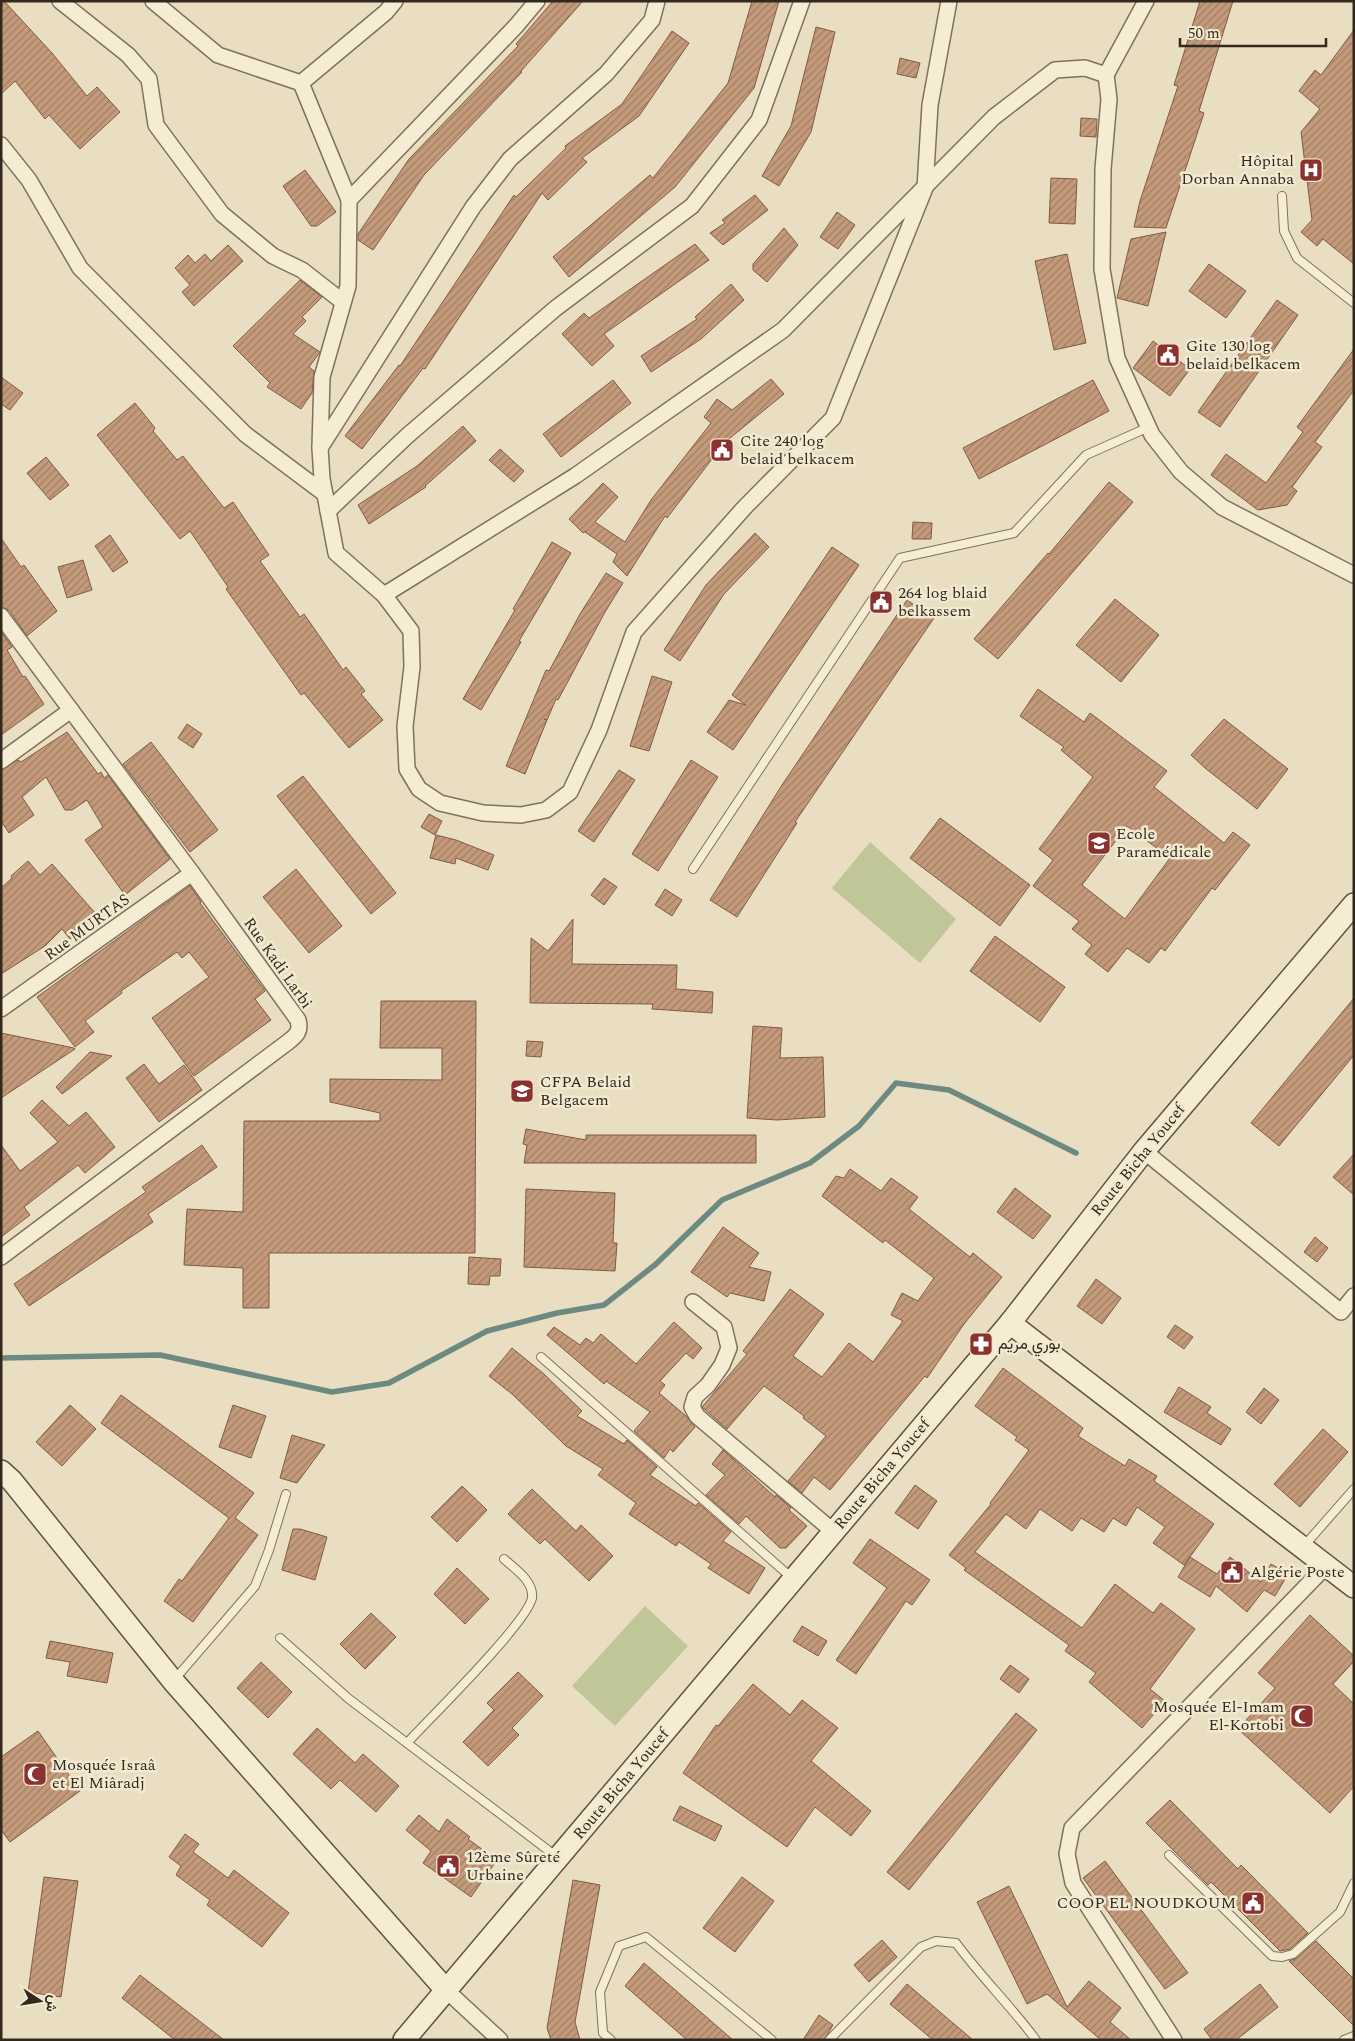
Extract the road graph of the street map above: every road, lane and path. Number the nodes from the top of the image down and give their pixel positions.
1 (60, 1) edge
2 (153, 1) edge
3 (395, 1) edge
4 (537, 1) edge
5 (657, 1) edge
6 (802, 1) edge
7 (949, 1) edge
8 (1146, 1) edge
9 (1106, 75) junction
10 (301, 82) junction
11 (1, 145) edge
12 (924, 188) junction
13 (1282, 196) dead end
14 (348, 200) junction
15 (343, 302) junction
16 (1354, 302) edge
17 (1148, 427) junction
18 (320, 448) junction
19 (325, 494) junction
20 (328, 511) junction
21 (1354, 575) edge
22 (384, 595) junction
23 (1, 616) edge
24 (71, 710) junction
25 (1, 761) edge
26 (693, 869) dead end
27 (192, 873) junction
28 (1354, 904) edge
29 (1, 1010) edge
30 (1144, 1151) junction
31 (1, 1256) edge
32 (1354, 1296) edge
33 (693, 1302) dead end
34 (1010, 1323) junction
35 (541, 1357) dead end
36 (1, 1471) edge
37 (1354, 1489) edge
38 (286, 1494) dead end
39 (834, 1532) junction
40 (1303, 1548) junction
41 (504, 1559) dead end
42 (1326, 1566) junction
43 (794, 1580) junction
44 (1354, 1587) edge
45 (280, 1638) dead end
46 (173, 1681) junction
47 (407, 1743) junction
48 (1169, 1855) dead end
49 (558, 1858) junction
50 (1354, 1884) edge
51 (446, 1990) junction
52 (1354, 2036) edge
53 (404, 2040) edge
54 (500, 2040) edge
55 (611, 2040) edge
56 (772, 2040) edge
57 (831, 2040) edge
58 (1036, 2040) edge
59 (1174, 2040) edge
60 (1344, 2040) edge

1 - 15 street
2 - 10 street
3 - 10 street
4 - 14 street
5 - 18 street
6 - 20 street
7 - 12 street
8 - 9 street
9 - 12 street
9 - 17 street
10 - 14 street
11 - 19 street
12 - 22 street
12 - 22 street
13 - 16 lane
14 - 15 street
15 - 18 street
17 - 21 street
17 - 26 lane
18 - 19 street
19 - 20 street
20 - 22 street
23 - 24 street, Rue Kadi Larbi
24 - 25 street
24 - 27 street, Rue Kadi Larbi
27 - 29 street, Rue MURTAS
27 - 31 street, Rue Kadi Larbi
28 - 30 main road, Route Bicha Youcef
30 - 32 street
30 - 34 main road, Route Bicha Youcef
33 - 39 street
34 - 39 main road, Route Bicha Youcef
34 - 40 main road
35 - 43 lane
36 - 46 main road
37 - 40 lane
38 - 46 lane
39 - 43 main road, Route Bicha Youcef
40 - 42 main road
41 - 47 lane
42 - 44 main road
42 - 59 street
43 - 49 main road, Route Bicha Youcef
45 - 47 lane
46 - 51 main road
47 - 49 lane
48 - 50 lane
49 - 51 main road, Route Bicha Youcef
51 - 53 main road, Route Bicha Youcef
51 - 54 street
52 - 60 lane
55 - 56 lane
57 - 58 lane

